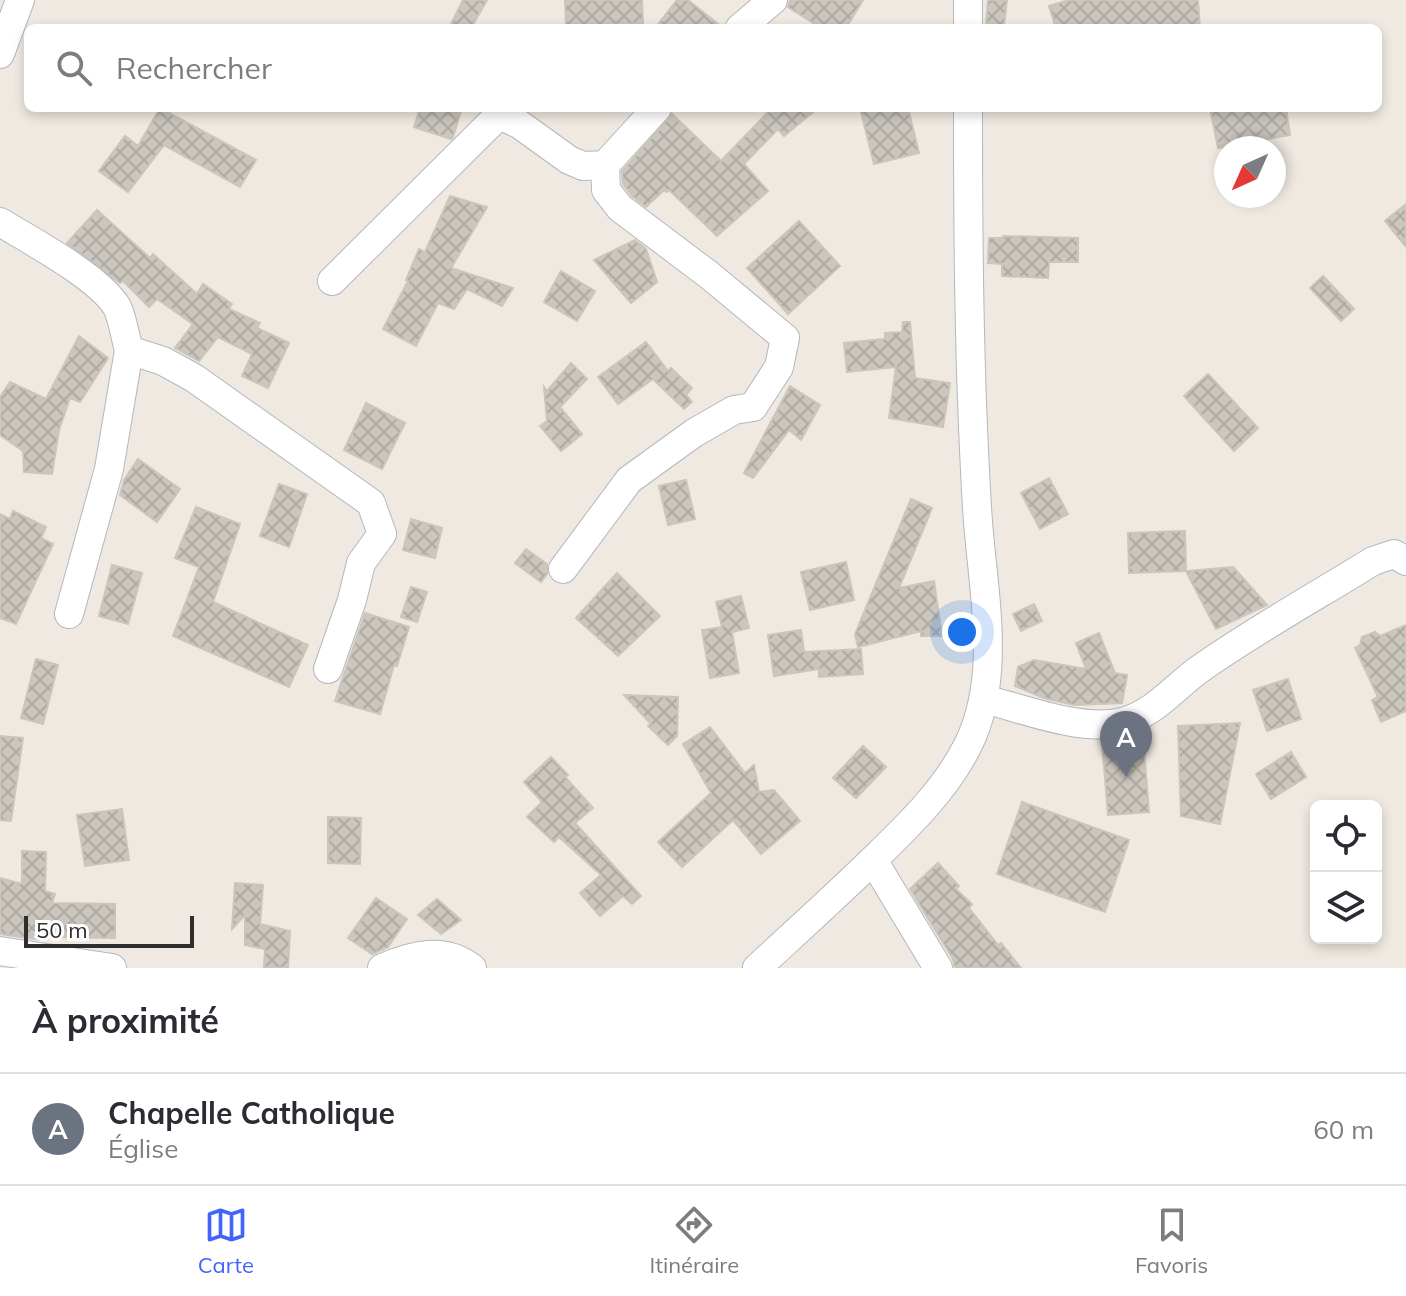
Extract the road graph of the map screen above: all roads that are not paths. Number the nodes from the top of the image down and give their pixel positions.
1 (20, 0) edge
2 (773, 0) edge
3 (968, 0) edge
4 (745, 24) edge
5 (968, 24) edge
6 (0, 54) edge
7 (653, 112) edge
8 (968, 112) edge
9 (605, 165) junction
10 (0, 222) edge
11 (332, 281) dead end
12 (129, 350) junction
13 (1406, 561) edge
14 (563, 569) dead end
15 (69, 614) dead end
16 (328, 669) dead end
17 (984, 699) junction
18 (873, 860) junction
19 (0, 951) edge
20 (112, 968) edge
21 (382, 968) edge
22 (472, 968) edge
23 (757, 968) edge
24 (938, 968) edge

1 - 6 street
2 - 4 street
3 - 5 street
7 - 9 street
8 - 17 street
9 - 11 street
9 - 14 street
10 - 12 street
12 - 15 street
12 - 16 street
13 - 17 street
17 - 18 street
18 - 23 street
18 - 24 street
19 - 20 street
21 - 22 street

